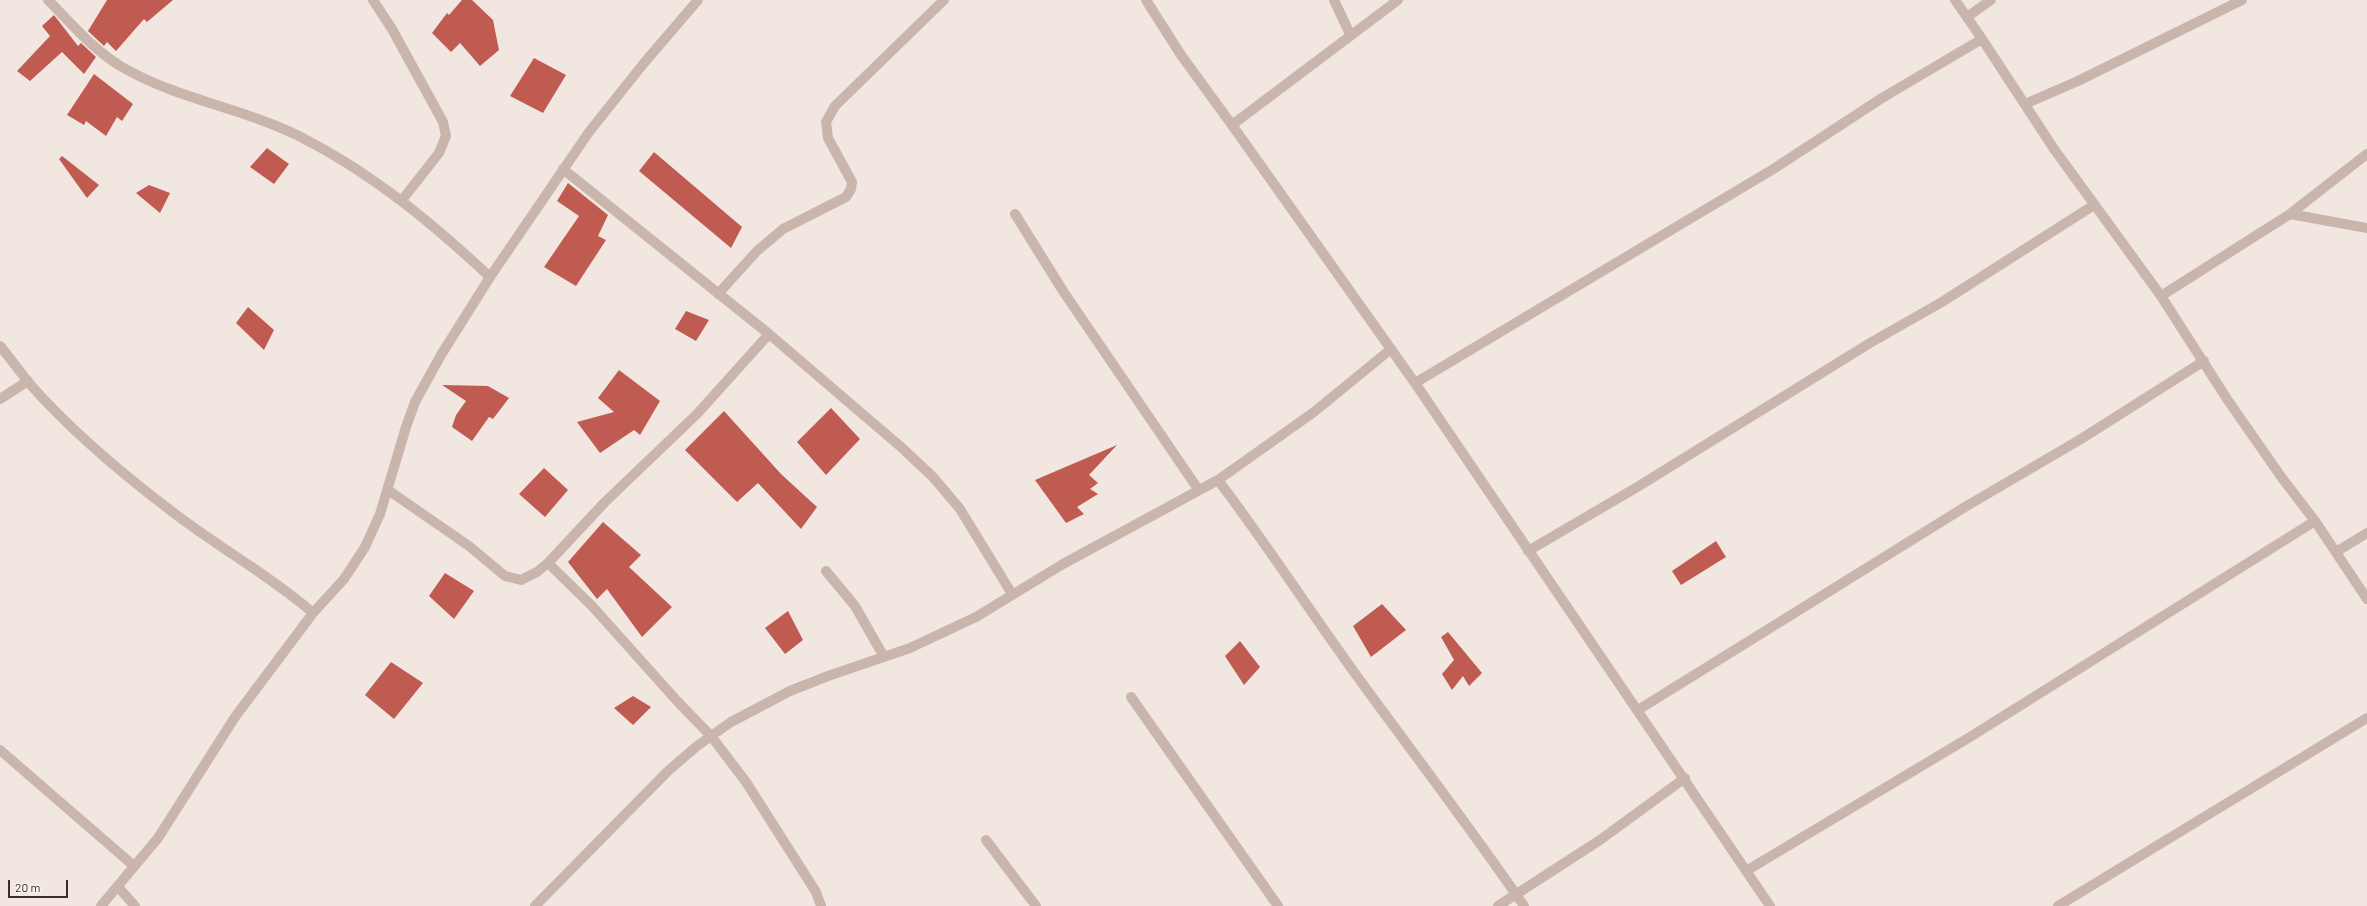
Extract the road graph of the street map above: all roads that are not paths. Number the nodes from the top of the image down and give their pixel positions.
1 (48, 0) edge
2 (373, 0) edge
3 (698, 0) edge
4 (944, 0) edge
5 (1146, 0) edge
6 (1334, 0) edge
7 (1398, 0) edge
8 (1954, 0) edge
9 (1991, 0) edge
10 (2242, 0) edge
11 (1967, 16) junction
12 (1350, 34) junction
13 (1982, 39) junction
14 (2025, 104) junction
15 (1232, 125) junction
16 (2367, 154) edge
17 (563, 169) junction
18 (402, 200) junction
19 (2094, 205) junction
20 (1015, 214) dead end
21 (2290, 214) junction
22 (2367, 228) edge
23 (490, 277) junction
24 (718, 294) junction
25 (2161, 296) junction
26 (769, 334) junction
27 (0, 346) edge
28 (1390, 349) junction
29 (2204, 361) junction
30 (28, 381) junction
31 (1415, 383) junction
32 (0, 399) edge
33 (1218, 480) junction
34 (1198, 489) junction
35 (388, 490) junction
36 (2315, 521) junction
37 (2367, 533) edge
38 (1528, 551) junction
39 (2336, 552) junction
40 (548, 563) junction
41 (826, 571) dead end
42 (1012, 594) junction
43 (2367, 599) edge
44 (313, 613) junction
45 (884, 657) junction
46 (1131, 697) dead end
47 (1638, 710) junction
48 (2367, 718) edge
49 (711, 736) junction
50 (0, 750) edge
51 (1685, 778) junction
52 (986, 840) dead end
53 (134, 866) junction
54 (1746, 871) junction
55 (118, 887) junction
56 (1515, 894) junction
57 (101, 906) edge
58 (135, 906) edge
59 (535, 906) edge
60 (821, 906) edge
61 (1036, 906) edge
62 (1278, 906) edge
63 (1498, 906) edge
64 (1524, 906) edge
65 (1770, 906) edge
66 (2058, 906) edge

1 - 18 street
2 - 18 street
3 - 17 street
4 - 24 street
5 - 15 street
6 - 12 street
7 - 12 street
8 - 11 street
9 - 11 street
10 - 14 street
11 - 13 street
12 - 15 street
13 - 14 street
13 - 31 street
14 - 19 street
15 - 28 street
16 - 21 street
17 - 23 street
17 - 24 street
18 - 23 street
19 - 25 street
19 - 38 street
20 - 34 street
21 - 22 street
21 - 25 street
23 - 35 street
24 - 26 street
25 - 29 street
26 - 40 street
26 - 42 street
27 - 30 street
28 - 31 street
28 - 33 street
29 - 36 street
29 - 47 street
30 - 32 street
30 - 44 street
31 - 38 street
33 - 34 street
33 - 56 street
34 - 42 street
35 - 40 street
35 - 44 street
36 - 39 street
36 - 54 street
37 - 39 street
38 - 47 street
39 - 43 street
40 - 49 street
41 - 45 street
42 - 45 street
44 - 53 street
45 - 49 street
46 - 62 street
47 - 51 street
48 - 66 street
49 - 59 street
49 - 60 street
50 - 53 street
51 - 54 street
51 - 56 street
52 - 61 street
53 - 55 street
54 - 65 street
55 - 57 street
55 - 58 street
56 - 63 street
56 - 64 street

